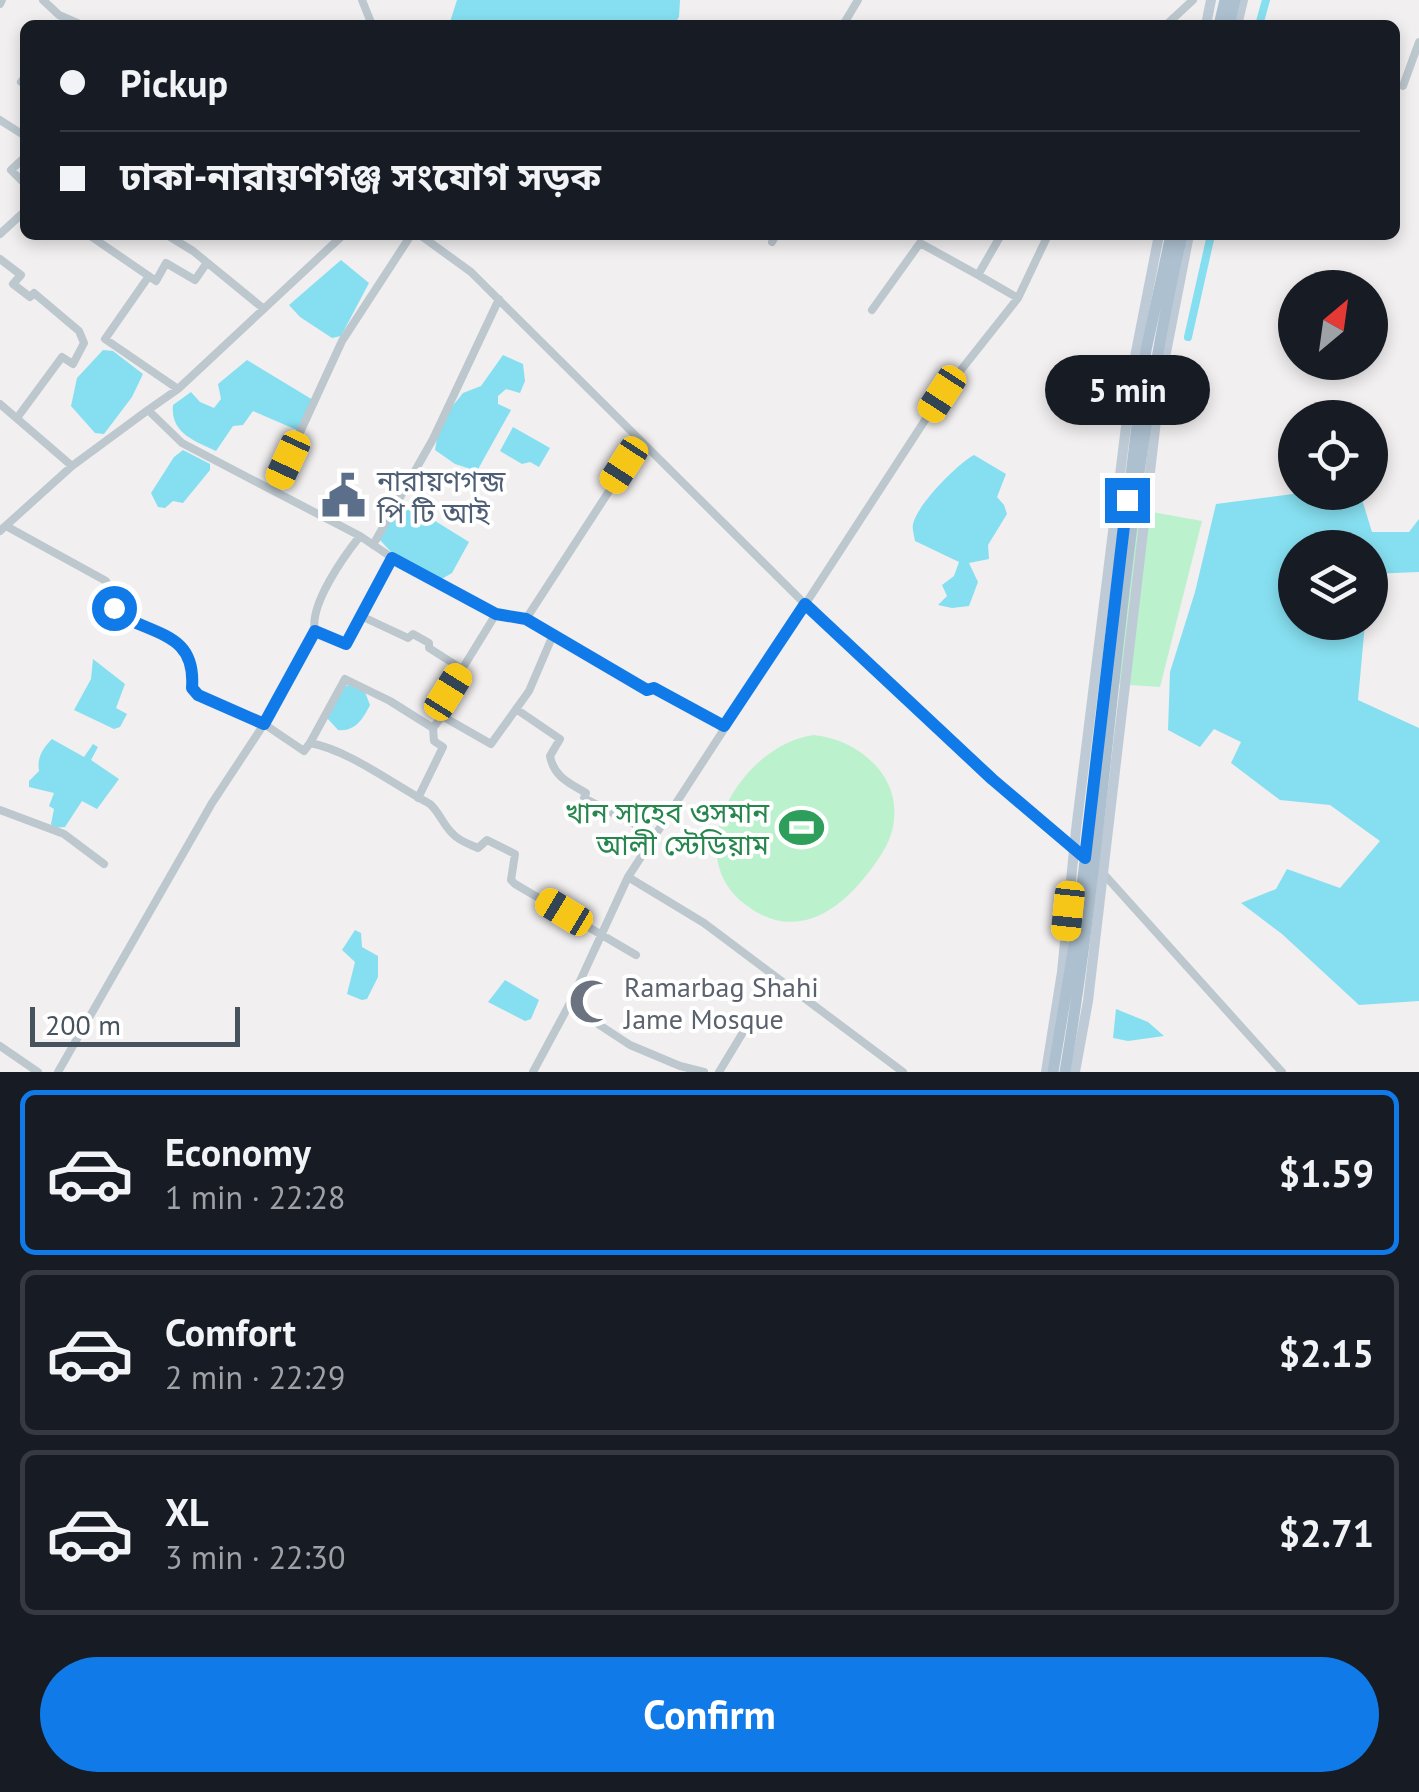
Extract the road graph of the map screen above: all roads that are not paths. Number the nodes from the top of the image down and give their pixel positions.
1 (43, 0) edge
2 (1194, 0) edge
3 (65, 20) edge
4 (1172, 20) edge
5 (1419, 42) edge
6 (1404, 86) dead end
7 (20, 162) edge
8 (20, 179) edge
9 (20, 216) edge
10 (0, 234) edge
11 (96, 240) edge
12 (176, 240) edge
13 (338, 240) edge
14 (409, 240) edge
15 (427, 240) edge
16 (998, 240) edge
17 (1046, 240) edge
18 (1158, 240) edge
19 (1171, 240) edge
20 (1181, 240) edge
21 (1189, 240) edge
22 (0, 259) edge
23 (206, 264) junction
24 (149, 276) junction
25 (978, 276) junction
26 (1018, 298) junction
27 (499, 299) junction
28 (264, 309) junction
29 (872, 310) dead end
30 (178, 388) junction
31 (0, 404) edge
32 (148, 410) junction
33 (17, 418) junction
34 (641, 442) junction
35 (72, 466) junction
36 (274, 489) junction
37 (3, 529) edge
38 (360, 536) junction
39 (373, 545) junction
40 (392, 558) junction
41 (805, 604) junction
42 (496, 614) junction
43 (361, 616) junction
44 (526, 619) junction
45 (315, 631) junction
46 (553, 635) junction
47 (462, 669) junction
48 (516, 709) junction
49 (442, 716) junction
50 (264, 724) junction
51 (724, 726) junction
52 (433, 728) junction
53 (310, 743) junction
54 (418, 798) junction
55 (0, 810) edge
56 (655, 835) junction
57 (1089, 861) junction
58 (104, 864) dead end
59 (628, 877) junction
60 (601, 937) junction
61 (636, 955) dead end
62 (570, 1005) junction
63 (744, 1028) dead end
64 (0, 1046) edge
65 (38, 1072) edge
66 (58, 1072) edge
67 (534, 1072) edge
68 (704, 1072) edge
69 (719, 1072) edge
70 (903, 1072) edge
71 (1050, 1072) edge
72 (1065, 1072) edge
73 (1075, 1072) edge
74 (1282, 1072) edge

1 - 3 street
2 - 4 street
5 - 6 street
7 - 8 street
9 - 10 street
11 - 24 street
12 - 23 street
13 - 28 street
14 - 36 street
15 - 27 street
16 - 25 street
17 - 26 street
18 - 57 street
19 - 57 main road
20 - 57 main road
21 - 57 street
22 - 33 street
23 - 24 street
23 - 28 street
24 - 30 street
25 - 26 street
25 - 29 street
26 - 41 street
27 - 34 street
27 - 39 street
28 - 30 street
30 - 32 street
31 - 33 street
32 - 35 street
32 - 36 street
33 - 35 street
34 - 41 street
34 - 44 street
35 - 37 street
36 - 38 street
37 - 50 street
38 - 39 street
38 - 45 street
39 - 40 street
40 - 42 street
40 - 43 street
41 - 51 street
41 - 57 street
42 - 44 street
42 - 47 street
43 - 45 street
43 - 47 street
44 - 46 street
45 - 50 street
46 - 48 street
46 - 51 street
47 - 49 street
48 - 49 street
48 - 56 street
49 - 52 street
50 - 53 street
50 - 66 street
51 - 56 street
52 - 53 street
52 - 54 street
53 - 54 street
54 - 60 street
55 - 58 street
56 - 59 street
57 - 71 main road
57 - 72 main road
57 - 73 street
57 - 74 street
59 - 60 street
59 - 70 street
60 - 61 street
60 - 62 street
62 - 67 street
62 - 68 street
63 - 69 street
64 - 65 street

